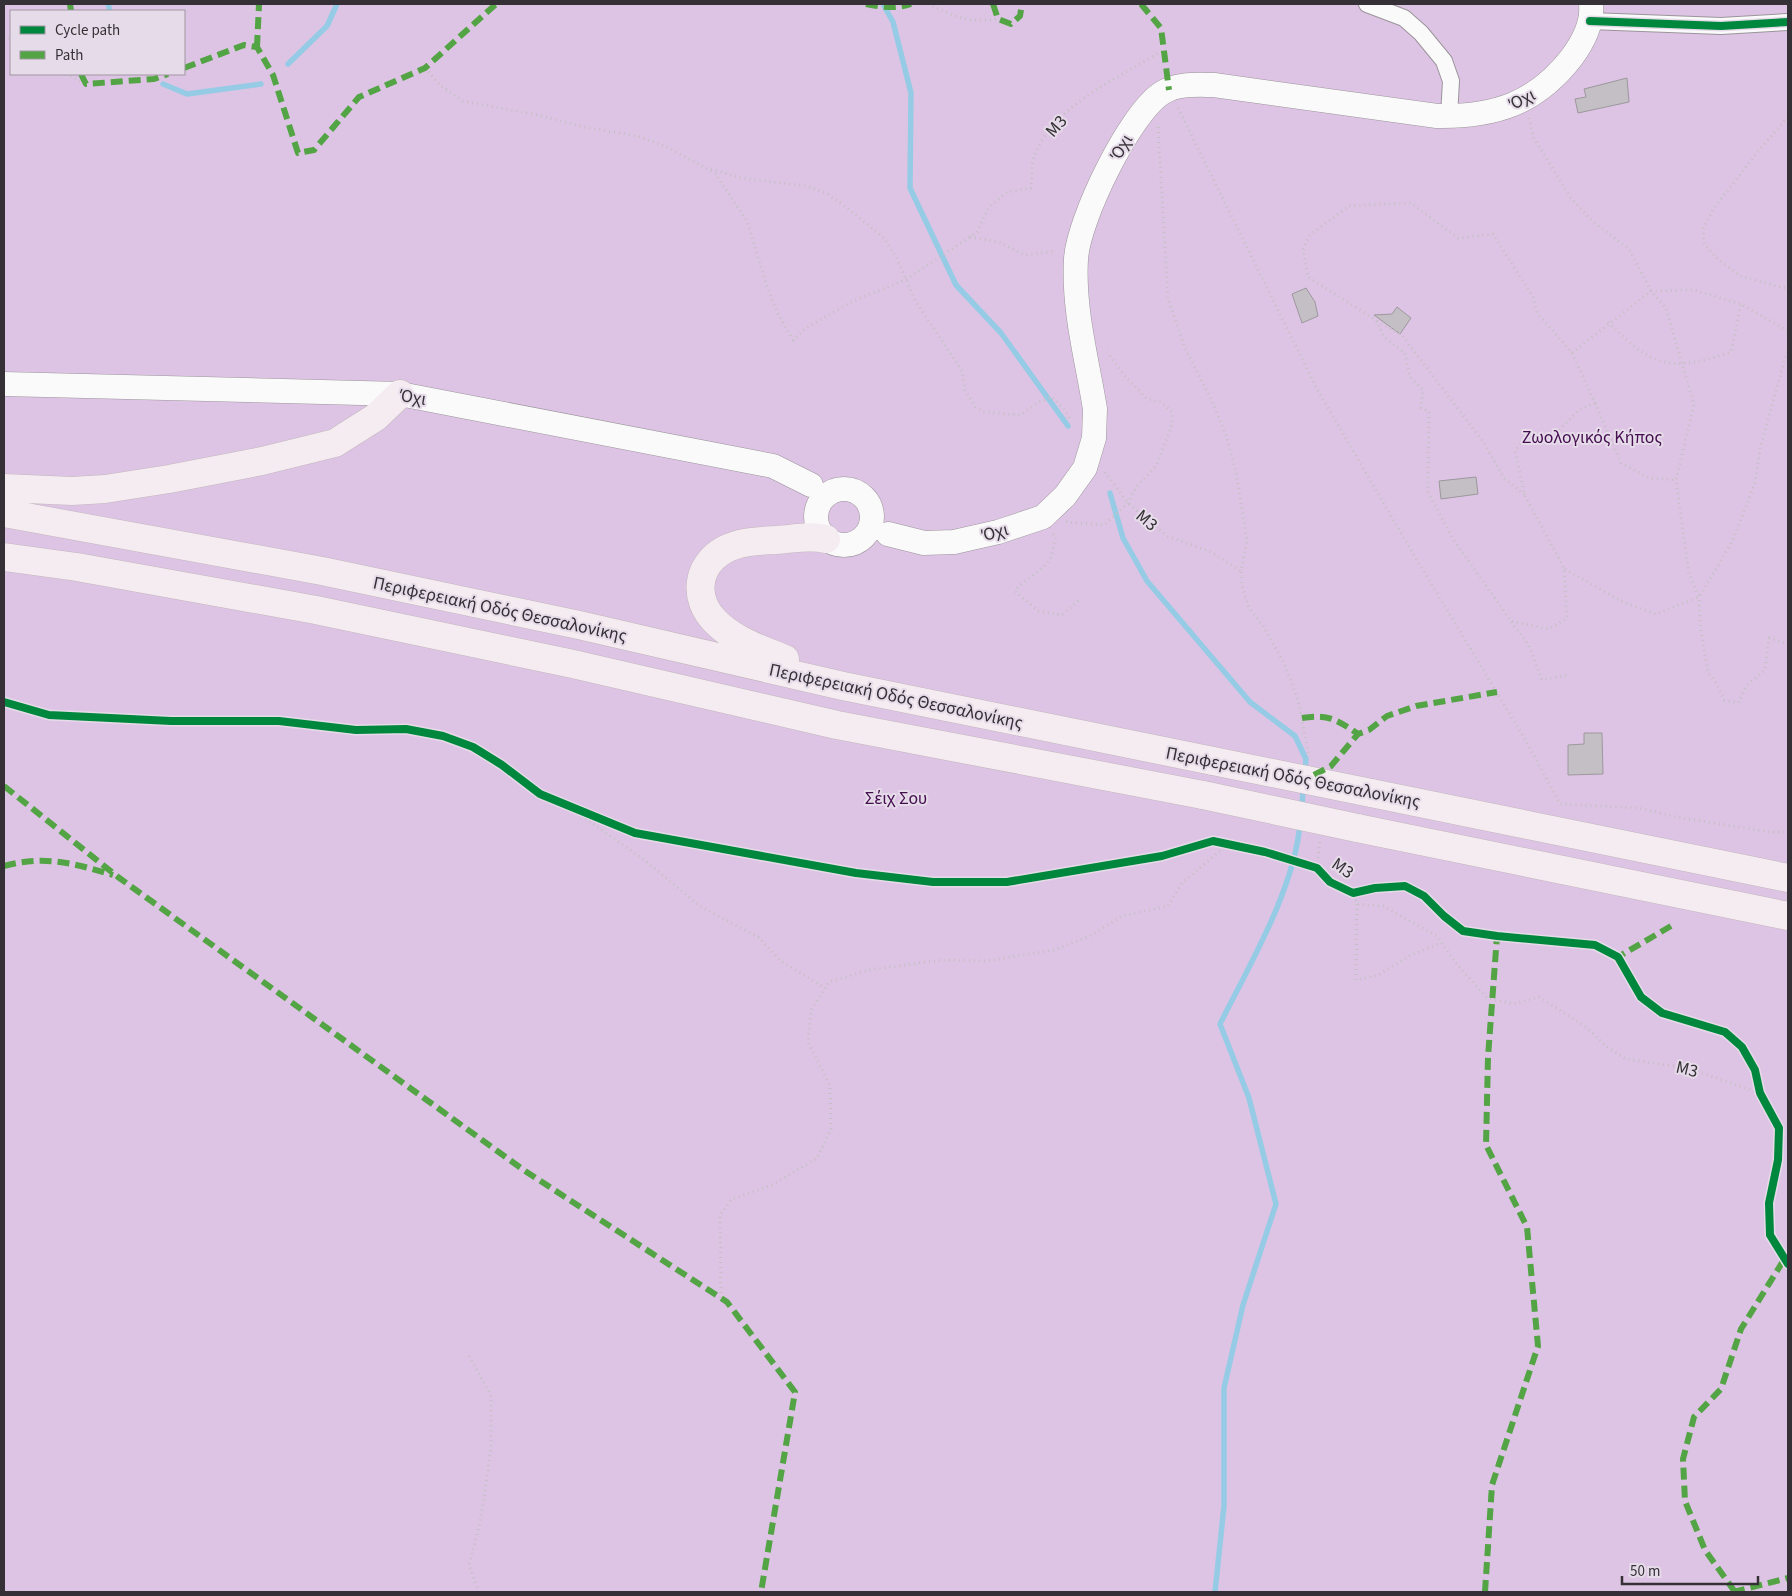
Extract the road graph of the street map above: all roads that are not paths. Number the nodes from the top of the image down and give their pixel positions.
1 (1367, 4) edge
2 (1591, 12) edge
3 (1788, 22) edge
4 (1449, 116) junction
5 (4, 384) edge
6 (400, 394) junction
7 (4, 488) edge
8 (814, 495) junction
9 (4, 513) edge
10 (872, 514) junction
11 (888, 534) junction
12 (826, 539) junction
13 (861, 540) junction
14 (4, 557) edge
15 (843, 686) junction
16 (1788, 878) edge
17 (1788, 916) edge

1 - 4 street
2 - 3 street
2 - 4 main road, Όχι
4 - 11 main road, Όχι
5 - 6 main road, Όχι
6 - 7 highway
6 - 8 main road, Όχι
8 - 10 main road
8 - 12 main road
9 - 15 highway, Περιφερειακή Οδός Θεσσαλονίκης
10 - 11 main road
10 - 13 main road
11 - 13 main road, Όχι
12 - 13 main road
12 - 15 highway
14 - 17 highway, Περιφερειακή Οδός Θεσσαλονίκης, bridge
15 - 16 highway, Περιφερειακή Οδός Θεσσαλονίκης, bridge

